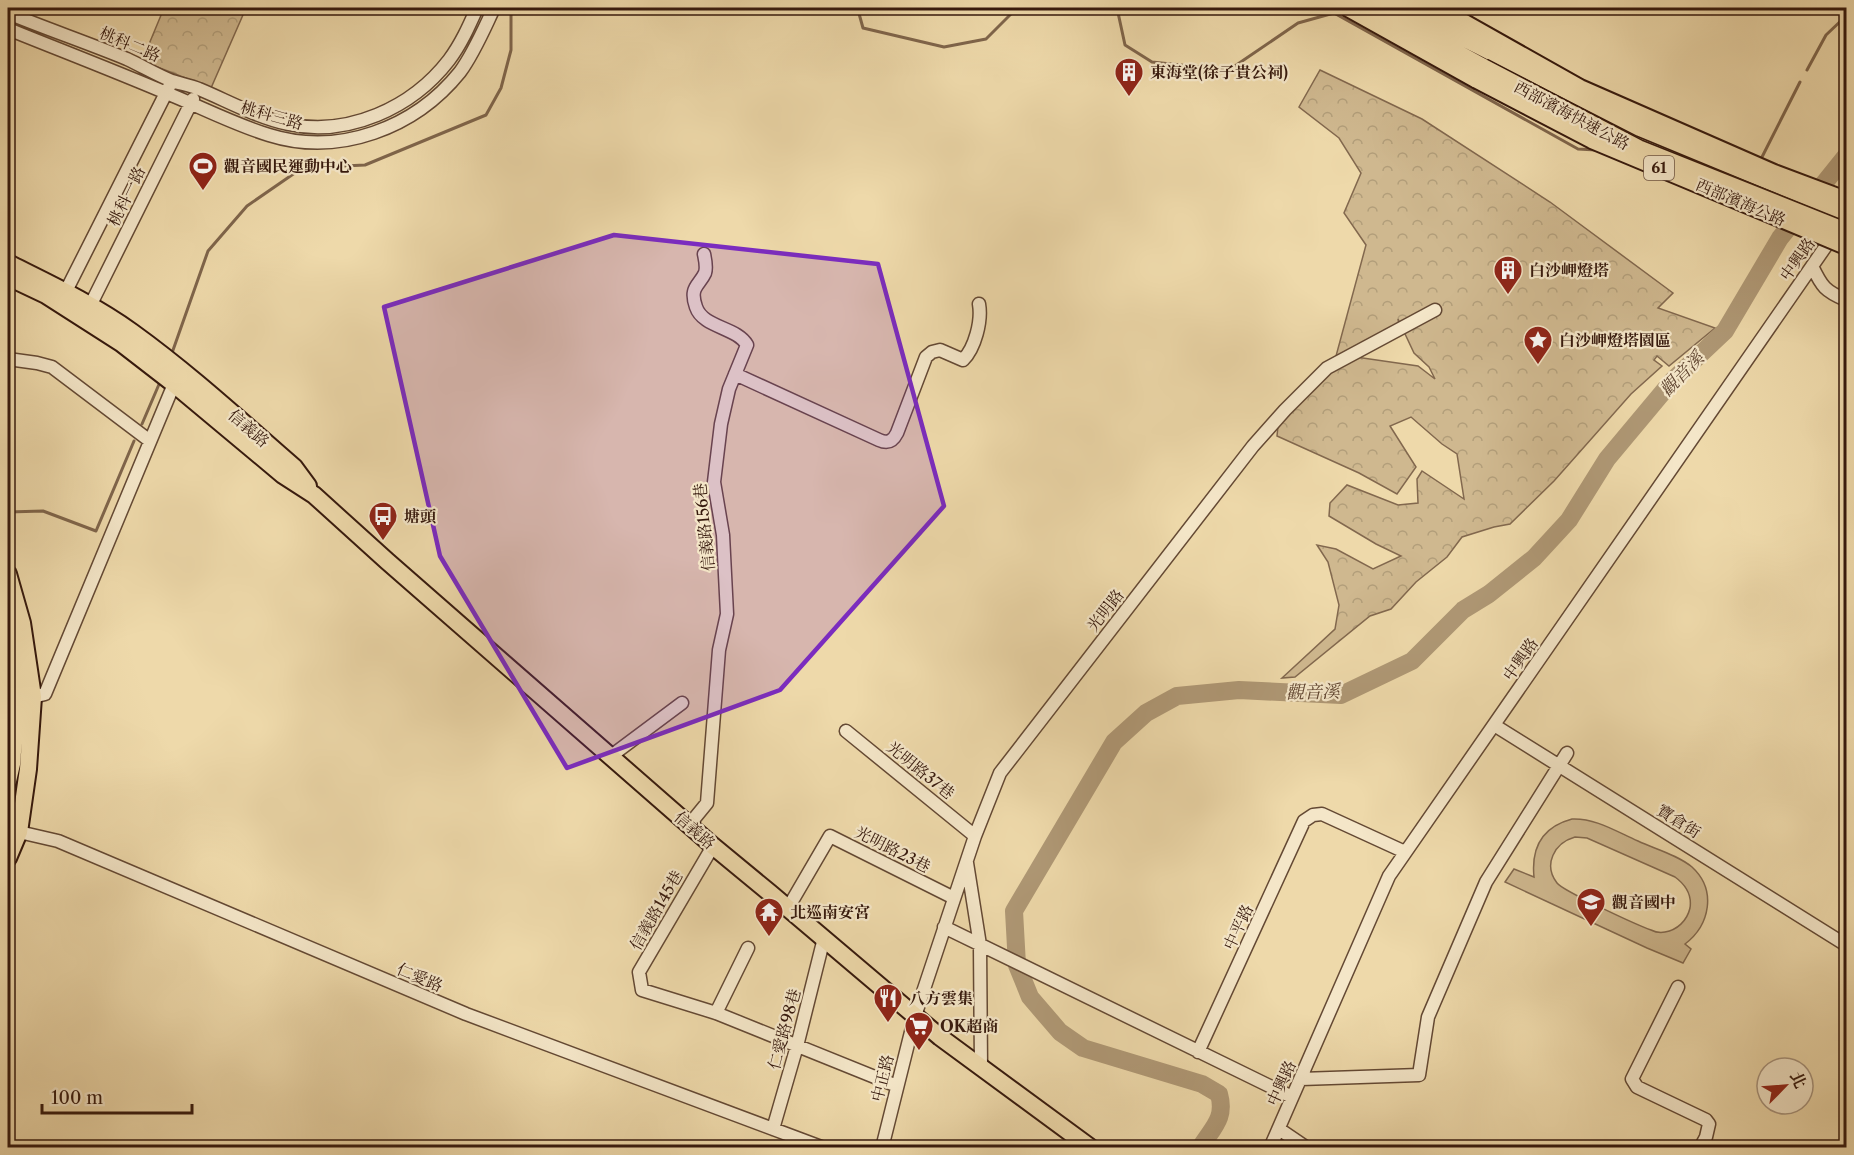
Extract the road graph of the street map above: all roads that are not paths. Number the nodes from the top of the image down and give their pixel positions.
1 (477, 8) edge
2 (494, 8) edge
3 (1348, 8) edge
4 (1372, 8) edge
5 (1407, 8) edge
6 (1438, 8) edge
7 (8, 13) edge
8 (8, 29) edge
9 (1489, 43) junction
10 (1480, 74) junction
11 (172, 81) junction
12 (198, 88) junction
13 (166, 93) junction
14 (190, 104) junction
15 (1846, 200) edge
16 (1846, 214) edge
17 (1846, 232) edge
18 (1846, 246) edge
19 (704, 254) dead end
20 (8, 263) edge
21 (1812, 266) junction
22 (8, 277) edge
23 (63, 298) junction
24 (1846, 300) edge
25 (979, 304) dead end
26 (1435, 310) dead end
27 (87, 312) junction
28 (8, 359) edge
29 (735, 374) junction
30 (173, 377) junction
31 (150, 441) junction
32 (8, 574) edge
33 (8, 632) edge
34 (19, 693) edge
35 (682, 703) dead end
36 (1494, 725) junction
37 (846, 730) dead end
38 (1566, 753) dead end
39 (611, 756) junction
40 (1558, 765) junction
41 (8, 780) edge
42 (689, 825) junction
43 (14, 834) edge
44 (975, 836) junction
45 (713, 846) junction
46 (1405, 852) junction
47 (8, 858) edge
48 (967, 863) junction
49 (951, 896) dead end
50 (788, 908) junction
51 (944, 927) junction
52 (824, 938) junction
53 (980, 945) junction
54 (1846, 945) edge
55 (748, 948) dead end
56 (1678, 987) dead end
57 (716, 1013) junction
58 (915, 1016) junction
59 (797, 1046) junction
60 (1198, 1052) junction
61 (981, 1068) junction
62 (1301, 1079) junction
63 (897, 1086) junction
64 (1292, 1097) junction
65 (773, 1129) junction
66 (1279, 1129) junction
67 (824, 1148) edge
68 (882, 1148) edge
69 (1091, 1148) edge
70 (1270, 1148) edge
71 (1307, 1148) edge
72 (1700, 1148) edge

1 - 12 street, 桃科三路
2 - 14 street, 桃科三路
3 - 10 main road, 西部濱海公路 / 61
4 - 10 highway, 西部濱海快速公路 / 61
5 - 9 highway, 西部濱海快速公路 / 61
6 - 9 main road, 61
7 - 11 street, 桃科二路
8 - 13 street, 桃科二路
9 - 15 main road, 61
9 - 16 highway, 西部濱海快速公路 / 61
10 - 17 highway, 西部濱海快速公路 / 61, bridge
10 - 18 main road, 西部濱海公路 / 61, bridge
11 - 12 street, 桃科三路
11 - 13 street, 桃科一路
12 - 14 street, 桃科一路
13 - 14 street, 桃科三路
13 - 23 street, 桃科一路
14 - 27 street, 桃科一路
16 - 21 street, 中興路
19 - 29 street, 信義路156巷
20 - 23 main road
21 - 24 street
21 - 36 street, 中興路
22 - 23 main road
23 - 27 main road
25 - 29 street
26 - 44 street, 光明路
27 - 30 main road, 信義路
28 - 31 street
29 - 42 street, 信義路156巷
30 - 31 street
30 - 39 main road, 信義路
31 - 34 street
32 - 34 main road
33 - 34 main road
34 - 41 main road
34 - 43 main road
35 - 39 street
36 - 40 street, 寶倉街
36 - 46 street, 中興路
37 - 44 street, 光明路37巷
38 - 40 street
39 - 42 main road, 信義路
40 - 54 street, 寶倉街
40 - 62 street
42 - 45 main road, 信義路
43 - 47 main road
43 - 65 street, 仁愛路
44 - 48 street, 光明路
45 - 50 main road, 信義路
45 - 57 street, 信義路145巷
46 - 60 street, 中平路
46 - 62 street, 中興路
48 - 51 street, 光明路
48 - 53 street
49 - 50 street, 光明路23巷
50 - 52 main road, 信義路
51 - 53 street
51 - 58 street, 光明路
52 - 58 main road, 信義路
52 - 59 street, 仁愛路98巷
53 - 60 street
53 - 61 street
55 - 57 street
56 - 72 street
57 - 59 street
58 - 61 main road, 信義路
58 - 63 street, 中正路
59 - 63 street
59 - 65 street, 仁愛路98巷
60 - 64 street
61 - 69 main road, 信義路
62 - 64 street, 中興路
63 - 68 street, 中正路
64 - 66 street, 中興路
65 - 67 street, 仁愛路
66 - 70 street, 中興路
66 - 71 street

